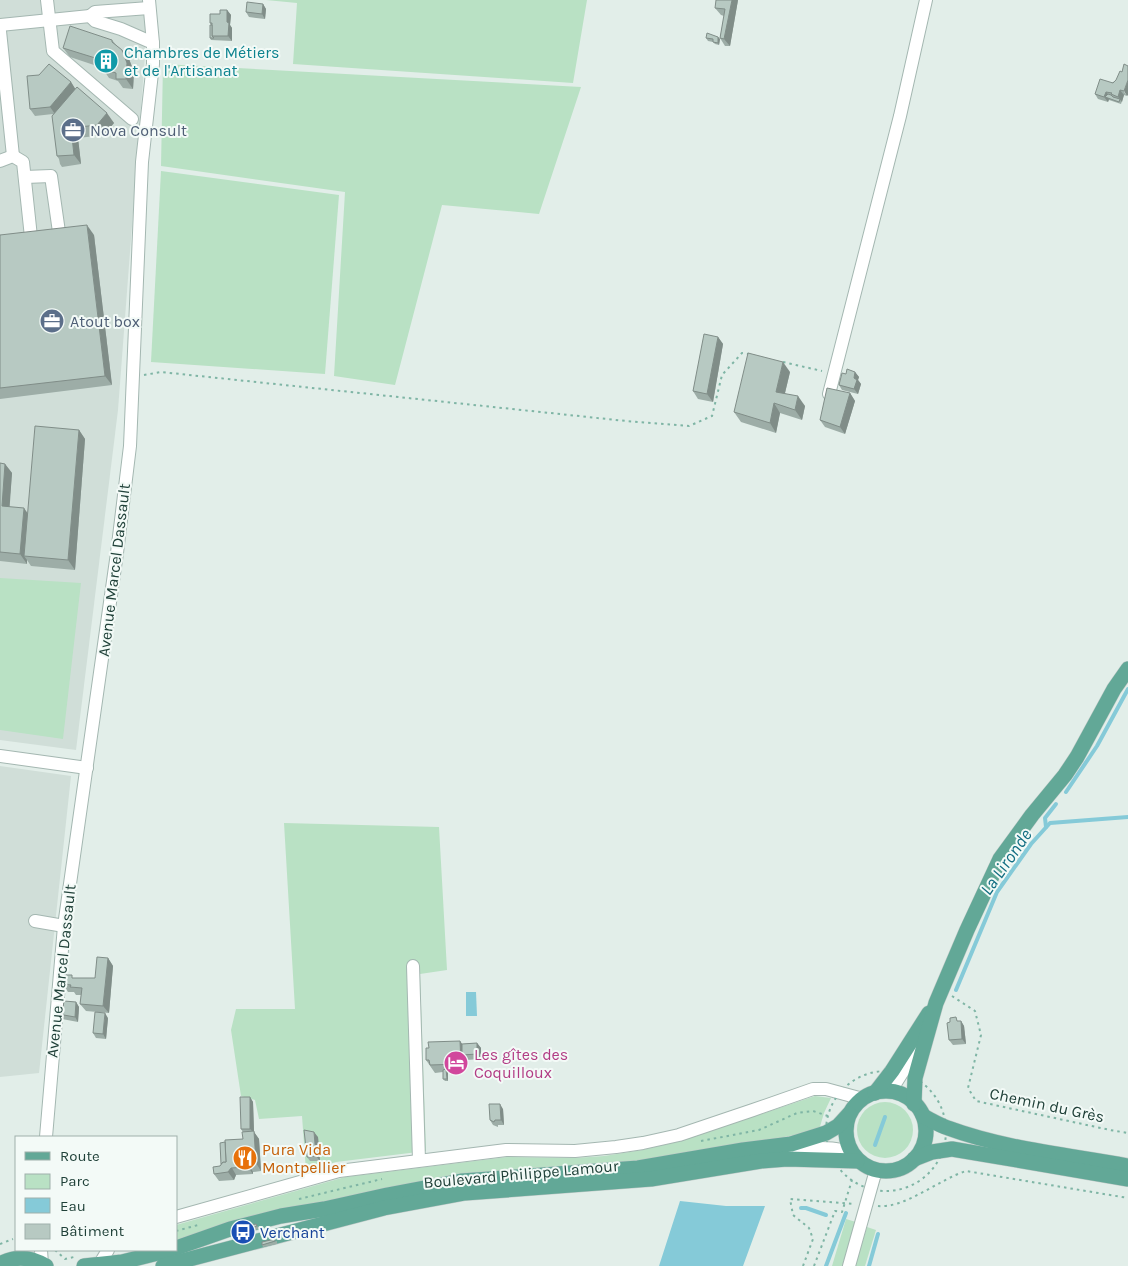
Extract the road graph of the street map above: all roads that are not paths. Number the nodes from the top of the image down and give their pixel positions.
1 (47, 0) edge
2 (926, 0) edge
3 (149, 4) edge
4 (90, 16) junction
5 (50, 19) junction
6 (0, 25) edge
7 (0, 31) edge
8 (153, 43) junction
9 (132, 120) dead end
10 (12, 156) junction
11 (0, 161) edge
12 (25, 177) junction
13 (59, 232) edge
14 (31, 236) edge
15 (829, 394) edge
16 (1128, 670) edge
17 (0, 756) edge
18 (87, 768) junction
19 (35, 921) dead end
20 (64, 926) junction
21 (413, 966) dead end
22 (939, 996) junction
23 (903, 1074) junction
24 (876, 1094) junction
25 (919, 1110) junction
26 (850, 1114) junction
27 (46, 1136) edge
28 (743, 1150) junction
29 (914, 1159) junction
30 (419, 1160) junction
31 (858, 1161) junction
32 (1128, 1166) edge
33 (876, 1170) junction
34 (1128, 1179) edge
35 (178, 1216) edge
36 (178, 1247) edge
37 (15, 1249) edge
38 (17, 1251) edge
39 (106, 1251) edge
40 (166, 1251) edge
41 (45, 1262) edge
42 (87, 1262) edge
43 (0, 1264) edge
44 (134, 1266) edge
45 (163, 1266) edge
46 (849, 1266) edge

1 - 5 street
2 - 15 street
3 - 4 street
3 - 8 street, Avenue Marcel Dassault
4 - 5 street
4 - 8 street
5 - 6 street
5 - 9 street
7 - 10 street
8 - 18 street, Avenue Marcel Dassault
10 - 11 street
10 - 12 street
12 - 13 street
12 - 14 street
16 - 22 main road
17 - 18 street
18 - 20 street, Avenue Marcel Dassault
19 - 20 street
20 - 27 street, Avenue Marcel Dassault
21 - 30 street
22 - 23 main road
22 - 23 main road
23 - 24 main road
23 - 25 main road
24 - 25 main road
24 - 26 main road
24 - 30 street
25 - 29 main road
25 - 32 main road
26 - 28 main road, Boulevard Philippe Lamour
26 - 31 main road
28 - 36 main road, Boulevard Philippe Lamour
28 - 44 street
29 - 33 main road
29 - 34 main road
30 - 35 street
31 - 33 main road
31 - 45 main road, Boulevard Philippe Lamour
33 - 46 street
37 - 43 main road
38 - 41 main road
39 - 42 street
40 - 42 main road

